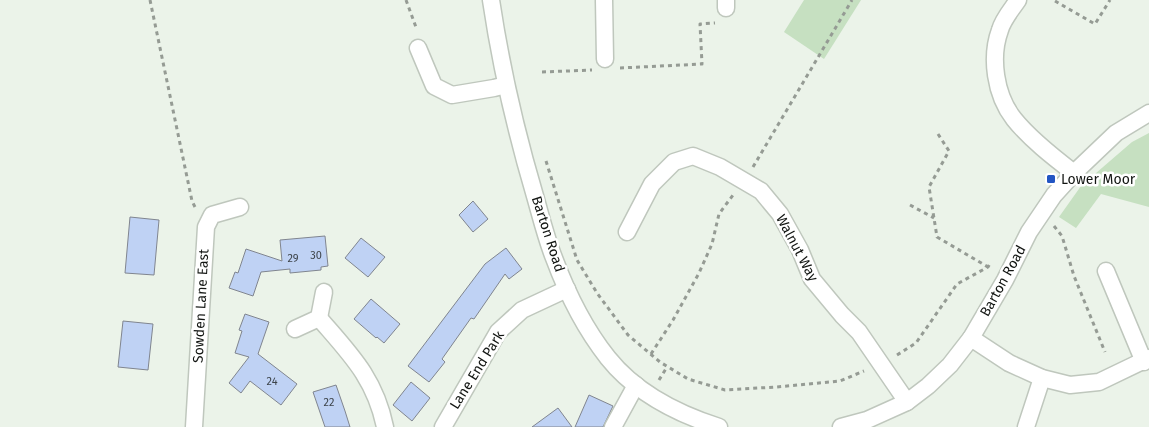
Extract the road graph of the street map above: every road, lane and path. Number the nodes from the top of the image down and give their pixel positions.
1 (150, 0) edge
2 (406, 0) edge
3 (491, 0) edge
4 (604, 0) edge
5 (852, 0) edge
6 (1018, 0) edge
7 (1110, 0) edge
8 (1055, 1) edge
9 (726, 4) edge
10 (418, 48) joint
11 (606, 65) junction
12 (542, 72) dead end
13 (506, 85) junction
14 (1149, 113) edge
15 (938, 134) dead end
16 (546, 161) dead end
17 (1074, 173) junction
18 (745, 182) junction
19 (910, 205) dead end
20 (240, 207) dead end
21 (1040, 216) junction
22 (934, 219) junction
23 (206, 226) junction
24 (627, 232) dead end
25 (993, 259) dead end
26 (988, 267) junction
27 (1106, 271) dead end
28 (567, 289) junction
29 (324, 292) dead end
30 (319, 318) junction
31 (295, 329) dead end
32 (971, 338) junction
33 (1105, 352) dead end
34 (651, 355) junction
35 (1146, 360) edge
36 (882, 364) junction
37 (1042, 378) junction
38 (636, 385) junction
39 (907, 402) junction
40 (867, 423) edge
41 (194, 427) edge
42 (385, 427) edge
43 (443, 427) edge
44 (613, 427) edge
45 (720, 427) edge
46 (841, 427) edge
47 (1026, 427) edge

1 - 23 path
2 - 10 path
3 - 13 street, Barton Road
4 - 11 street
5 - 18 path
6 - 17 street
7 - 8 path
9 - 11 path
10 - 13 street
11 - 12 path
13 - 28 street, Barton Road
14 - 17 street, Barton Road
15 - 22 path
16 - 34 path
17 - 21 street, Barton Road
18 - 24 street, Walnut Way
18 - 34 path
18 - 36 street, Walnut Way
19 - 22 path
20 - 23 street
21 - 32 street, Barton Road
21 - 33 path
22 - 26 path
23 - 41 street, Sowden Lane East
25 - 26 path
26 - 36 path
27 - 35 street
28 - 38 street, Barton Road
28 - 43 street, Lane End Park
29 - 30 street
30 - 31 street
30 - 42 street
32 - 37 street
32 - 39 street, Barton Road
34 - 36 path
35 - 37 street
36 - 39 street, Walnut Way
37 - 47 street
38 - 44 street
38 - 45 street, Barton Road
39 - 40 street, Barton Road
40 - 46 street, Barton Road

